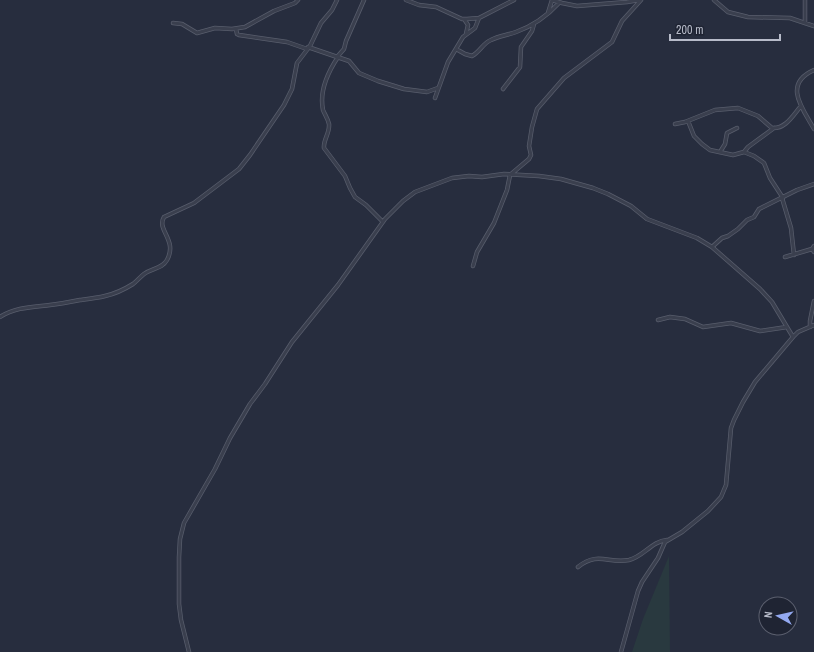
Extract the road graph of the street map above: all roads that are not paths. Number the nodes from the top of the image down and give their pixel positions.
1 (298, 0) edge
2 (337, 0) edge
3 (364, 0) edge
4 (406, 0) edge
5 (514, 0) edge
6 (552, 0) edge
7 (618, 0) edge
8 (640, 0) edge
9 (714, 0) edge
10 (805, 0) edge
11 (559, 3) junction
12 (622, 3) junction
13 (547, 15) junction
14 (479, 18) junction
15 (464, 19) junction
16 (805, 22) junction
17 (173, 23) dead end
18 (534, 24) junction
19 (814, 26) edge
20 (236, 29) junction
21 (466, 34) junction
22 (308, 48) junction
23 (456, 49) junction
24 (338, 57) junction
25 (814, 70) edge
26 (438, 88) junction
27 (503, 89) dead end
28 (435, 98) dead end
29 (801, 106) junction
30 (688, 121) junction
31 (675, 124) dead end
32 (737, 128) dead end
33 (774, 128) junction
34 (814, 129) edge
35 (720, 152) junction
36 (744, 152) junction
37 (510, 175) junction
38 (814, 184) edge
39 (782, 198) junction
40 (383, 222) junction
41 (712, 247) junction
42 (813, 249) edge
43 (794, 255) junction
44 (785, 257) dead end
45 (472, 266) dead end
46 (814, 301) edge
47 (0, 317) edge
48 (658, 320) dead end
49 (814, 325) edge
50 (810, 326) junction
51 (787, 327) junction
52 (793, 337) junction
53 (669, 540) junction
54 (578, 567) dead end
55 (189, 652) edge
56 (621, 652) edge

1 - 20 street
2 - 22 street
3 - 24 street
4 - 15 street
5 - 14 street
6 - 11 street
6 - 13 street
7 - 12 street
8 - 12 street
8 - 37 street
9 - 16 street
10 - 16 street
11 - 12 street
11 - 13 street
13 - 18 street
14 - 15 street
14 - 21 street
15 - 21 street
16 - 19 street
17 - 20 street
18 - 23 street
18 - 27 street
20 - 22 street
21 - 23 street
22 - 24 street
22 - 47 street
23 - 26 street
24 - 26 street
24 - 40 street
25 - 29 street
26 - 28 street
29 - 33 street
29 - 34 street
30 - 31 street
30 - 33 street
30 - 35 street
32 - 35 street
33 - 36 street
35 - 36 street
36 - 39 street
37 - 40 street
37 - 41 street
37 - 45 street
38 - 39 street
39 - 41 street
39 - 43 street
40 - 55 street
41 - 51 street
42 - 43 street
43 - 44 street
46 - 50 street
48 - 51 street
49 - 50 street
50 - 52 street
51 - 52 street
52 - 53 street
53 - 54 street
53 - 56 street

